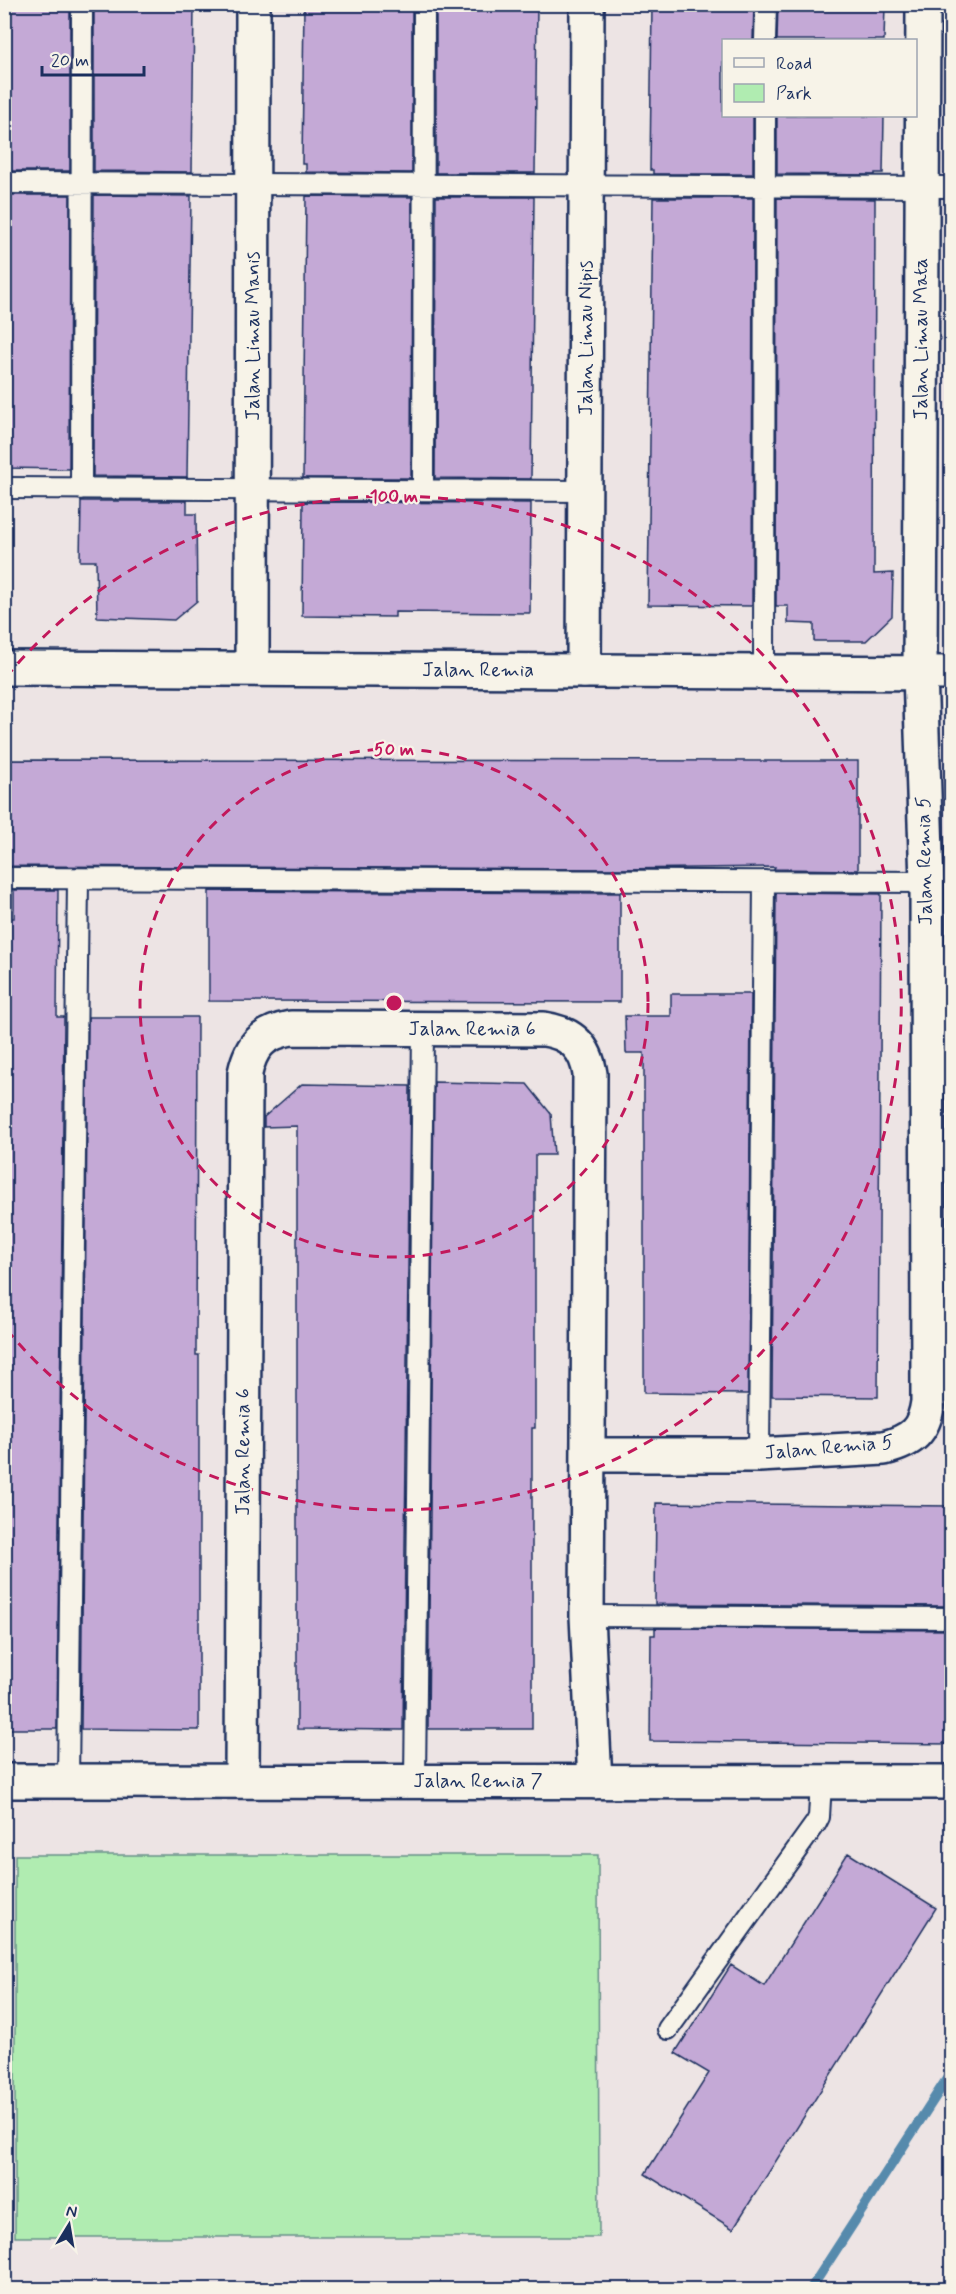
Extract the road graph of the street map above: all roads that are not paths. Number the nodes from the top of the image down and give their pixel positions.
1 (82, 4) edge
2 (253, 4) edge
3 (424, 4) edge
4 (587, 4) edge
5 (766, 4) edge
6 (922, 4) edge
7 (765, 39) edge
8 (765, 117) edge
9 (4, 183) edge
10 (82, 183) junction
11 (253, 184) junction
12 (424, 184) junction
13 (586, 185) junction
14 (765, 186) junction
15 (937, 187) edge
16 (4, 488) edge
17 (81, 489) junction
18 (252, 489) junction
19 (423, 490) junction
20 (585, 491) junction
21 (4, 668) edge
22 (252, 668) junction
23 (584, 671) junction
24 (764, 672) junction
25 (936, 673) edge
26 (4, 878) edge
27 (78, 879) junction
28 (764, 881) junction
29 (927, 882) junction
30 (423, 1029) junction
31 (588, 1455) junction
32 (759, 1455) junction
33 (587, 1616) junction
34 (951, 1618) edge
35 (4, 1781) edge
36 (242, 1781) junction
37 (415, 1781) junction
38 (68, 1782) junction
39 (595, 1782) junction
40 (821, 1782) junction
41 (951, 1782) edge
42 (668, 2030) dead end

1 - 10 lane
2 - 11 street, Jalan Limau Manis
3 - 12 lane
4 - 13 street, Jalan Limau Nipis
5 - 7 lane
6 - 15 street, Jalan Limau Mata
8 - 14 lane
9 - 10 lane
10 - 11 lane
10 - 17 lane
11 - 12 lane
11 - 18 street, Jalan Limau Manis
12 - 13 lane
12 - 19 lane
13 - 14 lane
13 - 20 street, Jalan Limau Nipis
14 - 15 lane
14 - 24 lane
15 - 25 street, Jalan Limau Mata
16 - 17 lane
17 - 18 lane
18 - 19 lane
18 - 22 street, Jalan Limau Manis
19 - 20 lane
20 - 23 street, Jalan Limau Nipis
21 - 22 street, Jalan Remia
22 - 23 street, Jalan Remia
23 - 24 street, Jalan Remia
24 - 25 street, Jalan Remia
25 - 29 street, Jalan Remia 5
26 - 27 lane
27 - 28 lane
27 - 38 lane
28 - 29 lane
28 - 32 lane
29 - 32 street, Jalan Remia 5
30 - 31 street, Jalan Remia 6
30 - 36 street, Jalan Remia 6
30 - 37 lane
31 - 32 street, Jalan Remia 5
31 - 33 street, Jalan Remia 6
33 - 34 lane
33 - 39 street, Jalan Remia 6
35 - 38 street, Jalan Remia 7
36 - 37 street, Jalan Remia 7
36 - 38 street, Jalan Remia 7
37 - 39 street, Jalan Remia 7
39 - 40 street, Jalan Remia 7
40 - 41 street, Jalan Remia 7
40 - 42 lane

